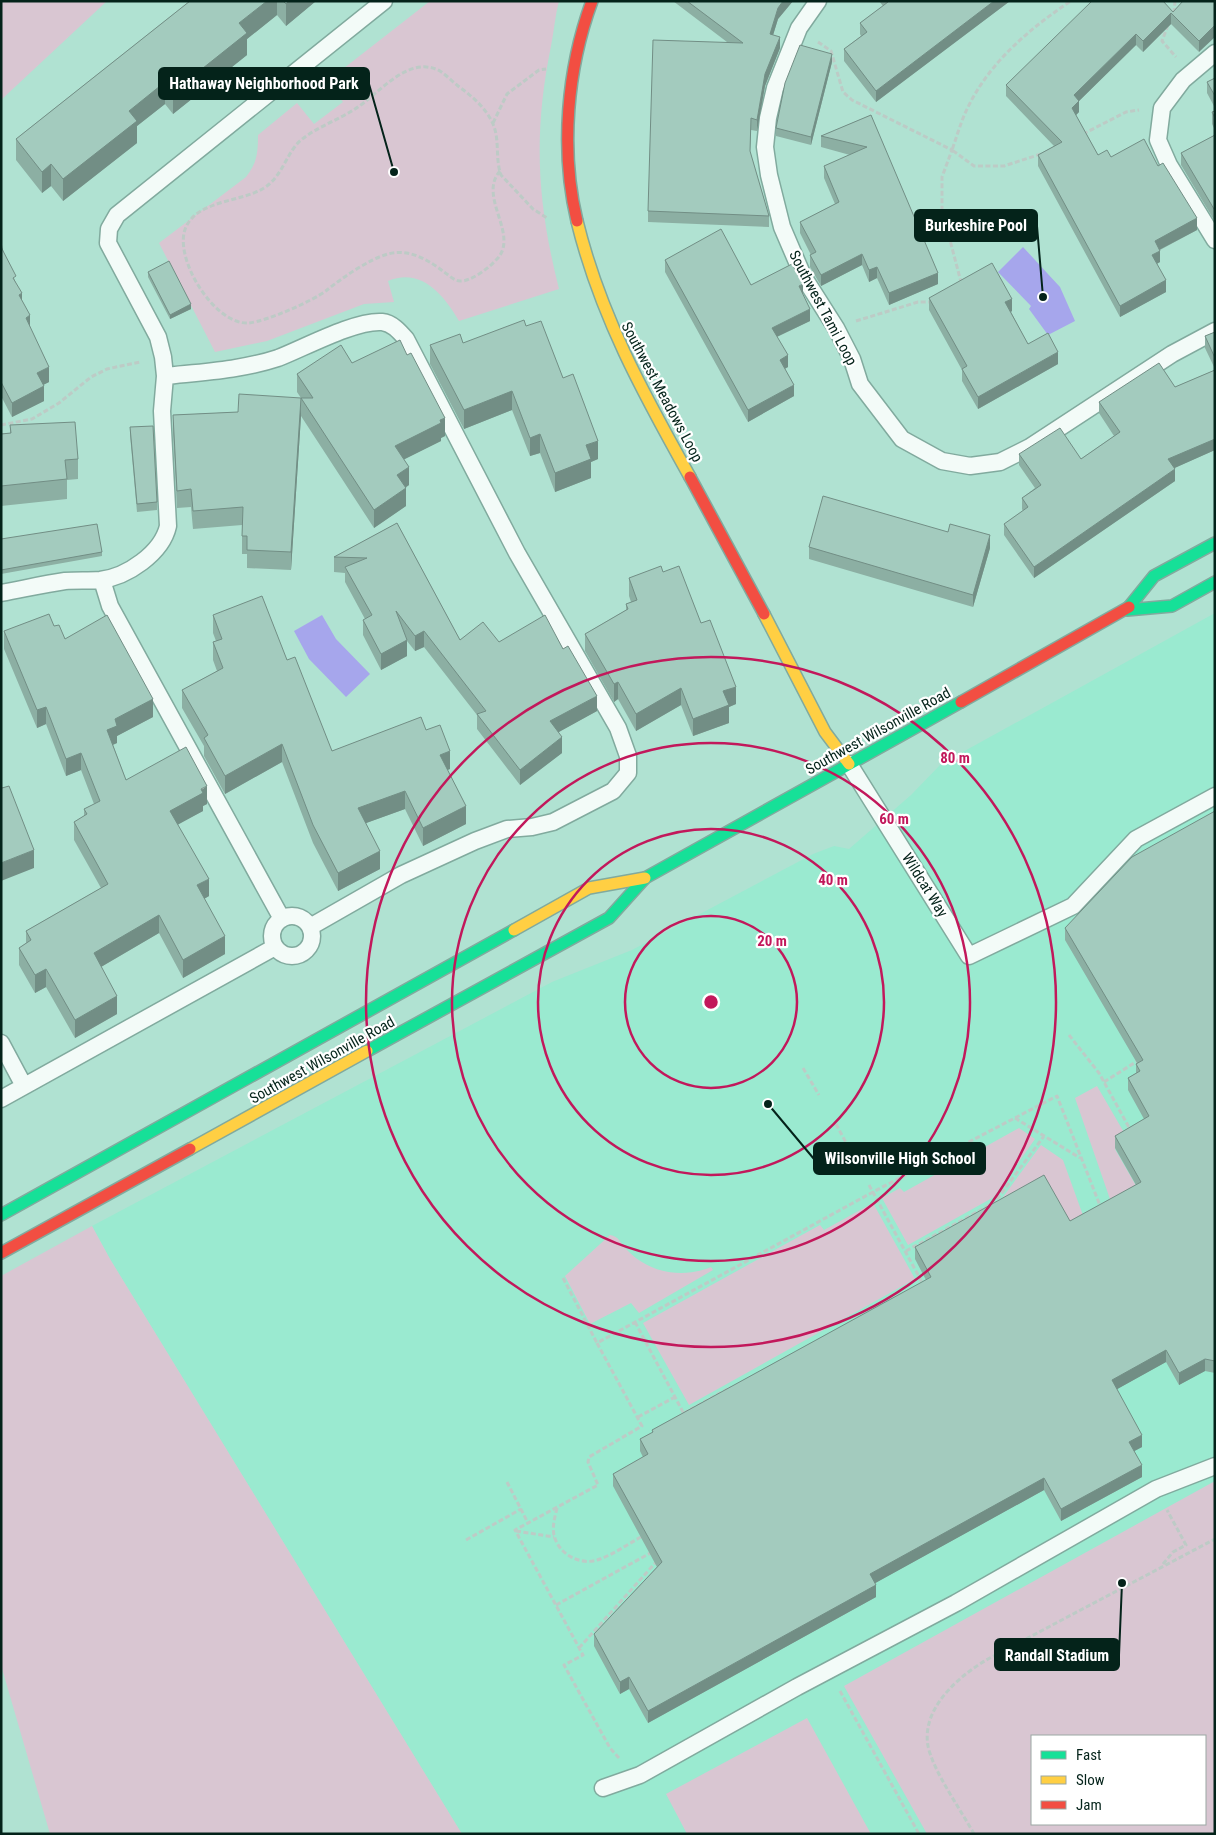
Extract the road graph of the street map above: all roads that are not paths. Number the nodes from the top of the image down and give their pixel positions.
1 (384, 1) edge
2 (592, 1) edge
3 (818, 1) edge
4 (1215, 53) edge
5 (1215, 240) edge
6 (1215, 331) edge
7 (165, 376) junction
8 (1215, 543) edge
9 (102, 580) junction
10 (1215, 582) edge
11 (1, 593) edge
12 (1127, 610) junction
13 (849, 764) junction
14 (1215, 796) edge
15 (645, 878) junction
16 (282, 919) junction
17 (310, 927) junction
18 (275, 946) junction
19 (1, 1043) edge
20 (24, 1086) junction
21 (1, 1098) edge
22 (1, 1215) edge
23 (1, 1253) edge
24 (1215, 1466) edge
25 (603, 1788) dead end

1 - 7 lane
2 - 13 main road, Southwest Meadows Loop
3 - 6 lane, Southwest Tami Loop
4 - 5 lane
7 - 9 lane
7 - 17 lane
8 - 12 main road, Southwest Wilsonville Road
9 - 11 lane
9 - 16 lane
10 - 12 main road, Southwest Wilsonville Road
12 - 13 main road, Southwest Wilsonville Road
13 - 14 lane, Wildcat Way
13 - 15 main road, Southwest Wilsonville Road
15 - 22 main road, Southwest Wilsonville Road
15 - 23 main road, Southwest Wilsonville Road
16 - 17 lane
16 - 18 lane
17 - 18 lane
18 - 20 lane
19 - 20 lane
20 - 21 lane
24 - 25 lane

